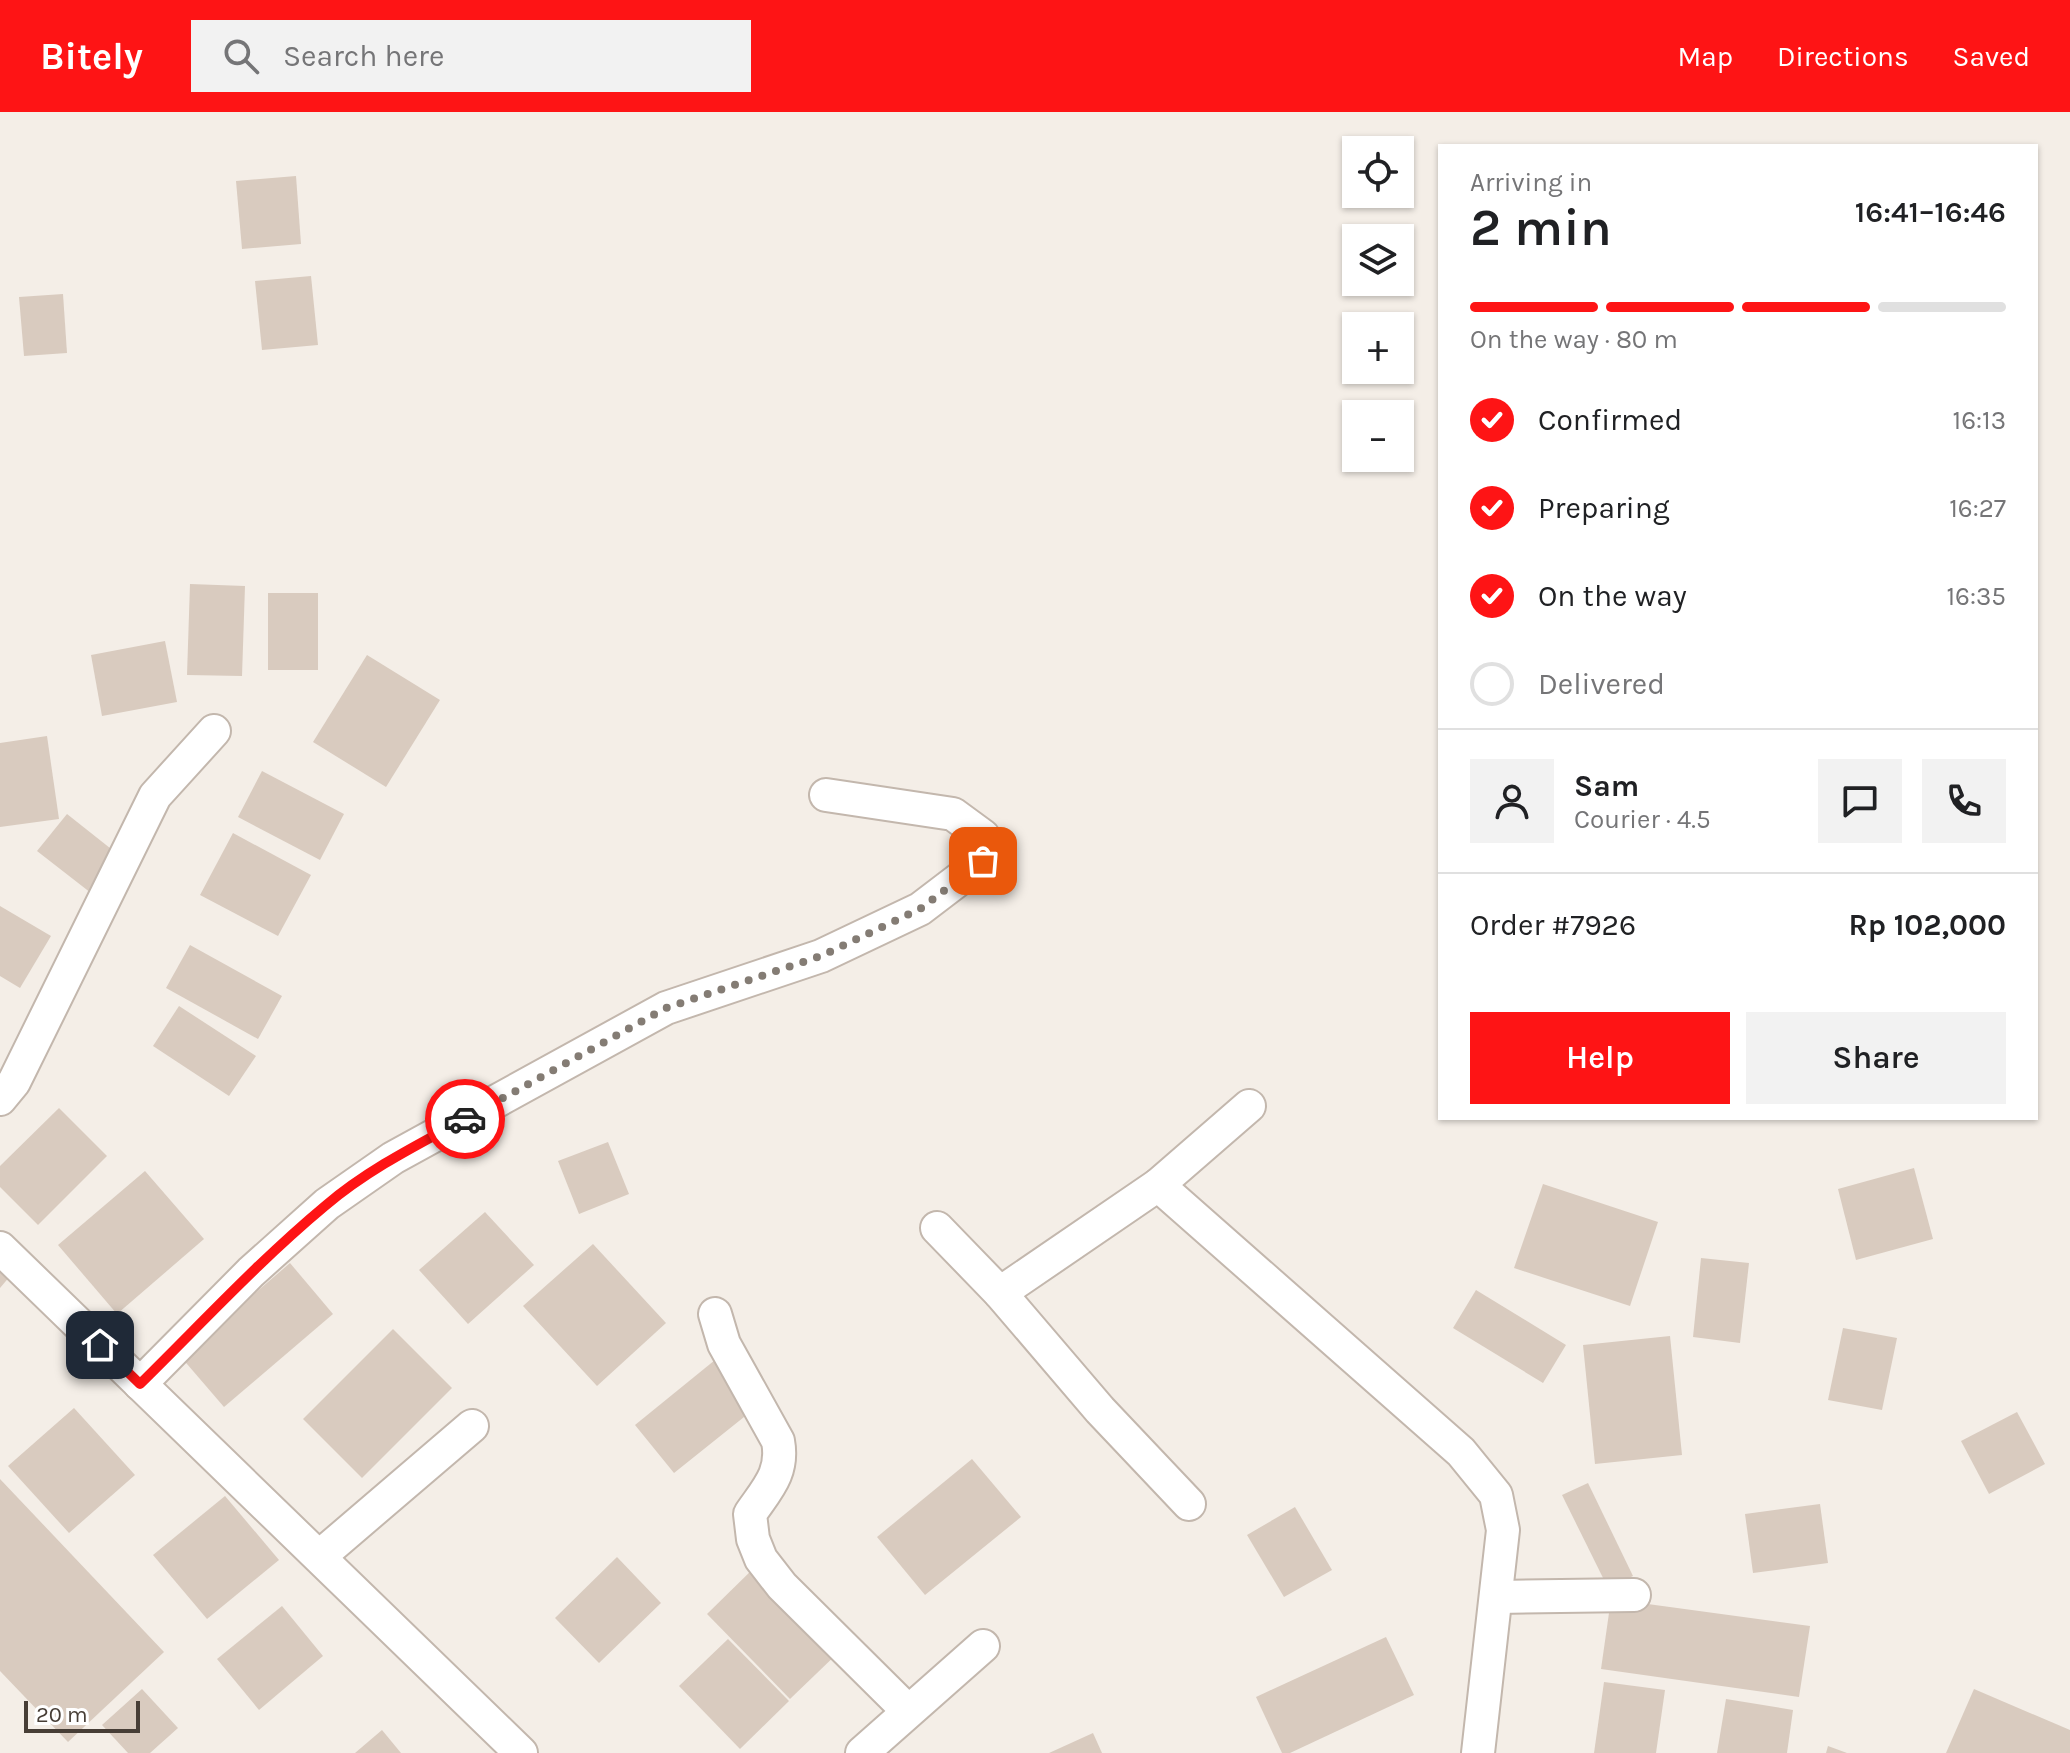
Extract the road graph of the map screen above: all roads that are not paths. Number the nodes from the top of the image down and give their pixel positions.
1 (214, 731) dead end
2 (826, 795) dead end
3 (0, 1099) edge
4 (1249, 1106) dead end
5 (1158, 1185) junction
6 (937, 1228) dead end
7 (0, 1248) edge
8 (1000, 1293) junction
9 (715, 1314) dead end
10 (140, 1384) junction
11 (472, 1426) dead end
12 (1189, 1504) dead end
13 (320, 1556) junction
14 (1634, 1595) dead end
15 (1498, 1597) junction
16 (983, 1646) dead end
17 (907, 1710) junction
18 (521, 1753) edge
19 (862, 1753) edge
20 (1478, 1753) edge

1 - 3 street
2 - 10 street
4 - 5 street
5 - 8 street
5 - 15 street
6 - 8 street
7 - 10 street
8 - 12 street
9 - 17 street
10 - 13 street
11 - 13 street
13 - 18 street
14 - 15 street
15 - 20 street
16 - 17 street
17 - 19 street

